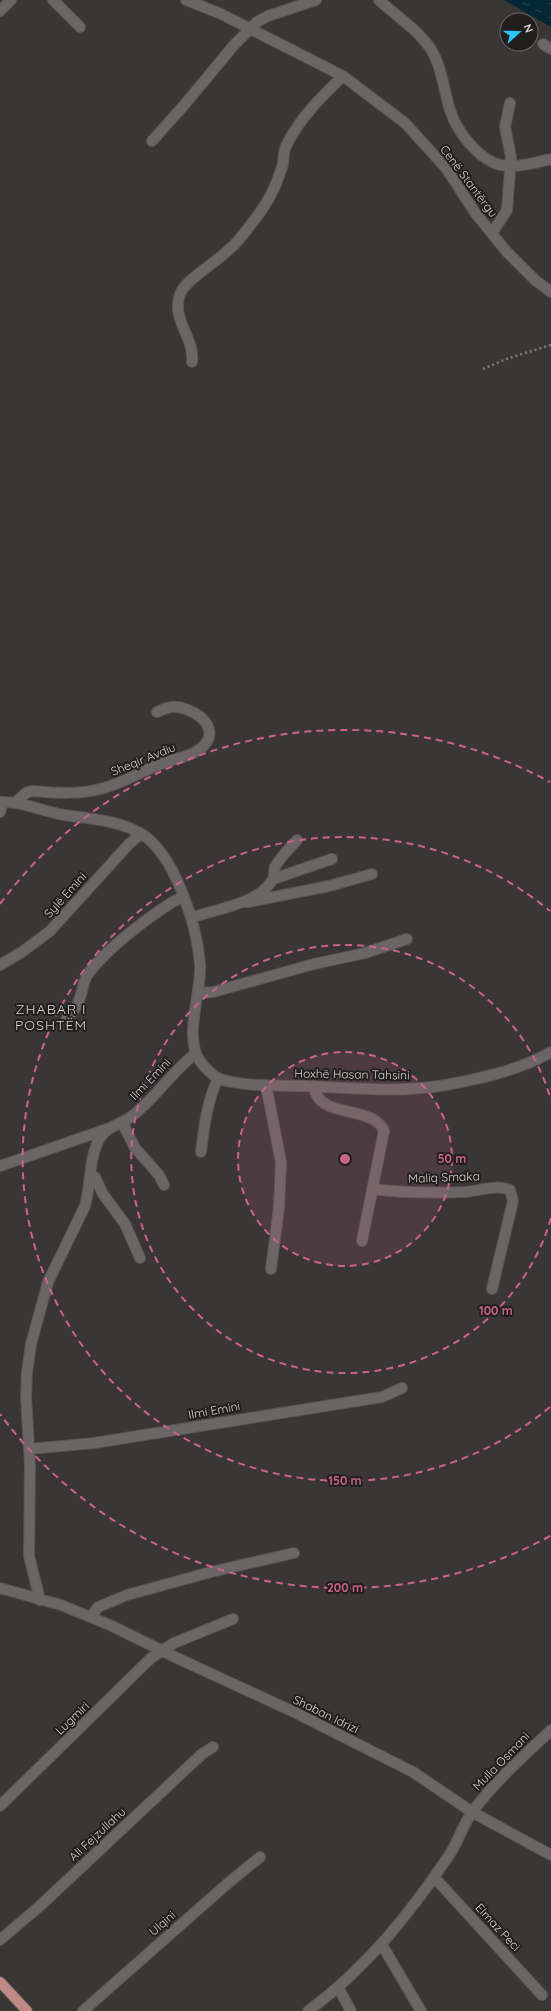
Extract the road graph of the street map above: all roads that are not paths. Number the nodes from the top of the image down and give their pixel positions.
1 (11, 0) edge
2 (54, 0) edge
3 (186, 0) edge
4 (316, 0) edge
5 (379, 0) edge
6 (0, 11) edge
7 (80, 27) dead end
8 (250, 28) junction
9 (343, 76) junction
10 (510, 103) dead end
11 (152, 141) dead end
12 (551, 159) edge
13 (511, 165) junction
14 (492, 233) junction
15 (551, 292) edge
16 (192, 362) dead end
17 (157, 712) dead end
18 (1, 802) edge
19 (15, 803) junction
20 (0, 812) edge
21 (141, 834) junction
22 (297, 840) dead end
23 (332, 859) dead end
24 (372, 874) dead end
25 (273, 879) junction
26 (182, 896) junction
27 (246, 902) junction
28 (191, 918) junction
29 (407, 939) dead end
30 (0, 965) edge
31 (198, 993) junction
32 (68, 1018) dead end
33 (551, 1052) edge
34 (196, 1053) junction
35 (218, 1078) junction
36 (266, 1084) junction
37 (314, 1086) junction
38 (122, 1122) junction
39 (108, 1128) junction
40 (201, 1152) dead end
41 (0, 1166) edge
42 (91, 1175) junction
43 (164, 1185) dead end
44 (372, 1189) junction
45 (362, 1241) dead end
46 (140, 1258) dead end
47 (271, 1269) dead end
48 (492, 1289) dead end
49 (402, 1388) dead end
50 (29, 1449) junction
51 (294, 1553) dead end
52 (0, 1588) edge
53 (40, 1600) junction
54 (91, 1617) junction
55 (233, 1619) dead end
56 (162, 1650) junction
57 (551, 1730) edge
58 (212, 1747) dead end
59 (0, 1806) edge
60 (472, 1812) junction
61 (551, 1855) edge
62 (260, 1857) dead end
63 (434, 1877) junction
64 (0, 1940) edge
65 (382, 1945) junction
66 (0, 1982) edge
67 (338, 1987) junction
68 (542, 1995) dead end
69 (28, 2011) edge
70 (83, 2011) edge
71 (308, 2011) edge
72 (351, 2011) edge
73 (421, 2011) edge

1 - 6 street
2 - 7 street
3 - 8 street, Cenë Stantërgu
4 - 8 street
5 - 13 street, Cenë Stantërgu
8 - 9 street, Cenë Stantërgu
8 - 11 street
9 - 14 street, Cenë Stantërgu
9 - 16 street
10 - 13 street
12 - 13 street, Cenë Stantërgu
13 - 14 street
14 - 15 street, Cenë Stantërgu
17 - 19 street, Sheqir Avdiu
18 - 19 street
18 - 20 street
19 - 21 street
21 - 26 street
21 - 30 street, Sylë Emini
22 - 25 street
23 - 25 street
24 - 27 street
25 - 27 street
26 - 28 street
26 - 32 street
27 - 28 street
28 - 31 street
29 - 31 street
31 - 34 street
33 - 37 street, Hoxhë Hasan Tahsini
34 - 35 street
34 - 38 street, Ilmi Emini
35 - 36 street, Hoxhë Hasan Tahsini
35 - 40 street
36 - 37 street, Hoxhë Hasan Tahsini
36 - 47 street
37 - 44 street
38 - 39 street, Ilmi Emini
38 - 43 street
39 - 41 street, Ilmi Emini
39 - 42 street
42 - 46 street
42 - 50 street
44 - 45 street
44 - 48 street, Maliq Smaka
49 - 50 street, Ilmi Emini
50 - 53 street
51 - 54 street
52 - 53 street, Shaban Idrizi
53 - 54 street, Shaban Idrizi
54 - 56 street, Shaban Idrizi
55 - 56 street
56 - 59 street, Lugmiri
56 - 60 street, Shaban Idrizi
57 - 60 street, Mulla Osmani
58 - 64 street, Ali Fejzullahu
60 - 61 street, Shaban Idrizi
60 - 63 street
62 - 70 street, Ulqini
63 - 65 street
63 - 68 street, Elmaz Peci
65 - 67 street
65 - 73 street
66 - 69 main road
67 - 71 street
67 - 72 street

